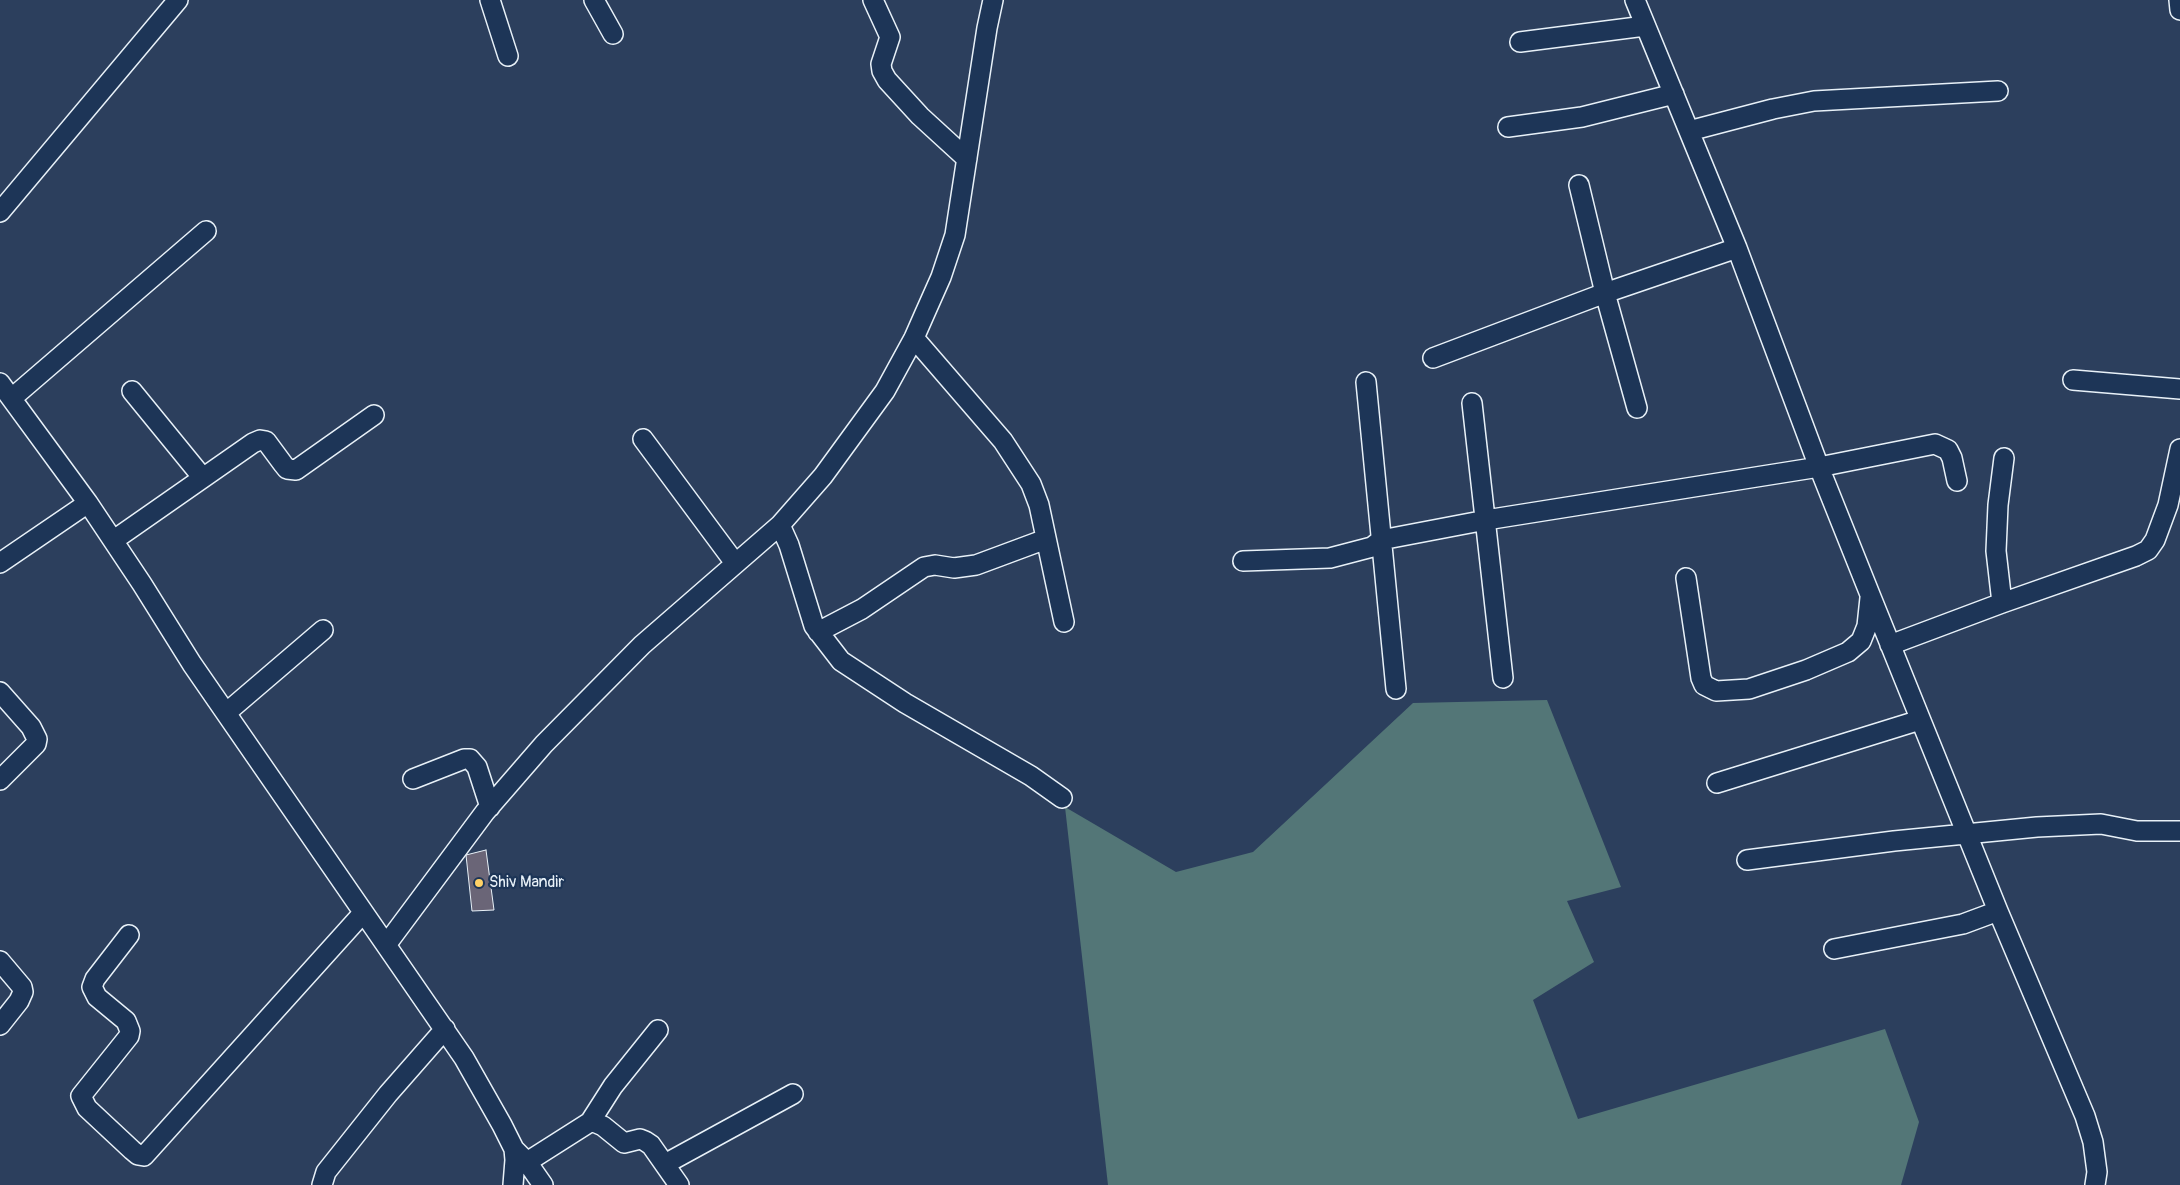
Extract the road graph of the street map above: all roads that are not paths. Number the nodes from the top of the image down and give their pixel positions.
1 (178, 0) edge
2 (490, 0) edge
3 (594, 0) edge
4 (873, 0) edge
5 (993, 0) edge
6 (1635, 0) edge
7 (2179, 0) edge
8 (2180, 10) edge
9 (1645, 26) junction
10 (613, 34) dead end
11 (1520, 42) dead end
12 (508, 56) dead end
13 (1998, 91) dead end
14 (1674, 94) junction
15 (1508, 127) dead end
16 (1689, 132) junction
17 (968, 159) junction
18 (1578, 185) dead end
19 (0, 212) edge
20 (206, 231) dead end
21 (1737, 248) junction
22 (1605, 293) junction
23 (914, 338) junction
24 (1433, 358) dead end
25 (2074, 380) dead end
26 (1366, 382) dead end
27 (0, 383) edge
28 (2180, 388) edge
29 (132, 391) dead end
30 (12, 398) junction
31 (1472, 403) dead end
32 (1637, 408) dead end
33 (374, 415) dead end
34 (643, 439) dead end
35 (2180, 449) edge
36 (2004, 458) dead end
37 (1819, 467) junction
38 (203, 478) junction
39 (1957, 481) dead end
40 (88, 503) junction
41 (1486, 520) junction
42 (780, 525) junction
43 (1046, 539) junction
44 (114, 540) junction
45 (1381, 540) junction
46 (1243, 561) dead end
47 (0, 563) edge
48 (734, 563) junction
49 (1686, 578) dead end
50 (1871, 597) junction
51 (2002, 603) junction
52 (1064, 622) dead end
53 (323, 630) dead end
54 (818, 632) junction
55 (1890, 645) junction
56 (1503, 678) dead end
57 (1396, 689) dead end
58 (0, 692) edge
59 (226, 713) junction
60 (1920, 720) junction
61 (413, 779) dead end
62 (0, 780) edge
63 (1717, 783) dead end
64 (1062, 798) dead end
65 (490, 807) junction
66 (2180, 831) edge
67 (1968, 834) junction
68 (1747, 860) dead end
69 (1998, 911) junction
70 (363, 913) junction
71 (129, 935) dead end
72 (386, 945) junction
73 (1834, 949) dead end
74 (0, 961) edge
75 (0, 1025) edge
76 (444, 1029) junction
77 (658, 1030) dead end
78 (793, 1094) dead end
79 (590, 1122) junction
80 (514, 1149) junction
81 (527, 1162) junction
82 (665, 1164) junction
83 (322, 1185) edge
84 (513, 1185) edge
85 (543, 1185) edge
86 (679, 1185) edge
87 (2095, 1185) edge

1 - 19 street
2 - 12 street
3 - 10 street
4 - 17 street
5 - 17 street
6 - 9 street
7 - 8 street
9 - 11 street
9 - 14 street
13 - 16 street
14 - 15 street
14 - 16 street
16 - 21 street
17 - 23 street
18 - 22 street
20 - 30 street
21 - 22 street
21 - 37 street
22 - 24 street
22 - 32 street
23 - 42 street
23 - 43 street
25 - 28 street
26 - 45 street
27 - 30 street
29 - 38 street
30 - 40 street
31 - 41 street
33 - 38 street
34 - 48 street
35 - 51 street
36 - 51 street
37 - 39 street
37 - 41 street
37 - 50 street
38 - 44 street
40 - 44 street
40 - 47 street
41 - 45 street
41 - 56 street
42 - 48 street
42 - 54 street
43 - 52 street
43 - 54 street
44 - 59 street
45 - 46 street
45 - 57 street
48 - 65 street
49 - 50 street
50 - 55 street
51 - 55 street
53 - 59 street
54 - 64 street
55 - 60 street
58 - 62 street
59 - 70 street
60 - 63 street
60 - 67 street
61 - 65 street
65 - 72 street
66 - 67 street
67 - 68 street
67 - 69 street
69 - 73 street
69 - 87 street
70 - 71 street
70 - 72 street
72 - 76 street
74 - 75 street
76 - 80 street
76 - 83 street
77 - 79 street
78 - 82 street
79 - 81 street
79 - 82 street
80 - 81 street
80 - 84 street
81 - 85 street
82 - 86 street

